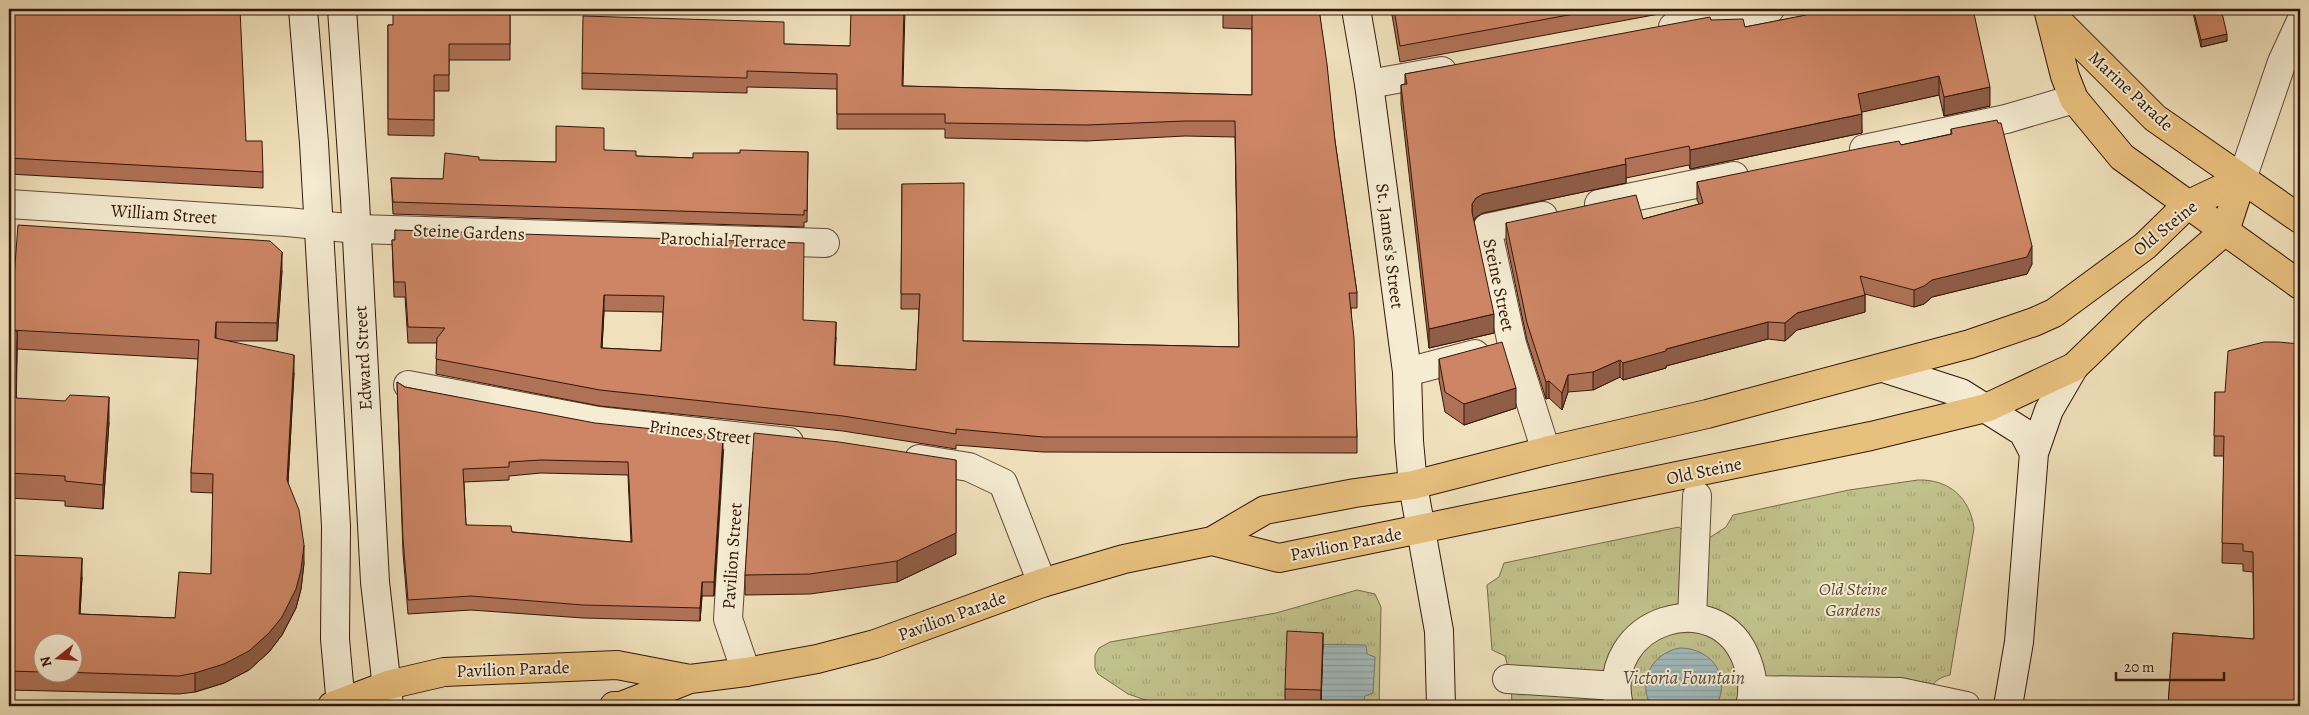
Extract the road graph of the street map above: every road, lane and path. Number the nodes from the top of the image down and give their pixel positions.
1 (303, 9) edge
2 (342, 9) edge
3 (1356, 9) edge
4 (1770, 9) edge
5 (2049, 11) edge
6 (2300, 23) edge
7 (1653, 31) edge
8 (1467, 66) edge
9 (1369, 84) junction
10 (2074, 99) junction
11 (1843, 154) edge
12 (1756, 172) edge
13 (2242, 179) junction
14 (9, 204) edge
15 (2187, 205) junction
16 (2300, 219) edge
17 (318, 224) junction
18 (357, 229) junction
19 (2225, 231) junction
20 (620, 236) joint
21 (826, 243) dead end
22 (2300, 285) edge
23 (1512, 344) junction
24 (2074, 367) junction
25 (1883, 368) junction
26 (1407, 372) junction
27 (408, 385) dead end
28 (1986, 408) junction
29 (739, 437) junction
30 (814, 444) edge
31 (1546, 451) junction
32 (2034, 453) junction
33 (890, 455) edge
34 (1413, 485) junction
35 (1697, 496) dead end
36 (1422, 529) junction
37 (1212, 541) junction
38 (1042, 583) junction
39 (1692, 618) junction
40 (746, 672) junction
41 (690, 679) junction
42 (1507, 679) dead end
43 (389, 695) edge
44 (1617, 696) edge
45 (1751, 698) edge
46 (338, 705) edge
47 (614, 706) edge
48 (1441, 706) edge
49 (1966, 706) edge
50 (2008, 706) edge

1 - 17 street, Edward Street
2 - 18 street, Edward Street
3 - 9 street, St. James's Street
4 - 7 street
5 - 10 main road, Marine Parade
5 - 13 main road, Marine Parade
6 - 13 street
8 - 9 street
9 - 26 street, St. James's Street
10 - 11 street
10 - 15 main road, Marine Parade
12 - 23 street, Steine Street
13 - 15 main road, Old Steine
13 - 16 main road, Marine Parade
13 - 19 main road
14 - 17 street, William Street
15 - 19 main road, Marine Parade
15 - 25 main road, Old Steine
17 - 18 street, Steine Gardens
17 - 46 street, Edward Street
18 - 20 street, Steine Gardens
18 - 43 street, Edward Street
19 - 22 main road, Marine Parade
19 - 24 main road, Old Steine
20 - 21 street, Parochial Terrace
23 - 26 street, Steine Street
23 - 31 street, Steine Street
24 - 28 main road, Old Steine
24 - 32 street, Old Steine
25 - 28 street
25 - 31 main road, Old Steine
26 - 34 street, St. James's Street
27 - 29 street, Princes Street
28 - 32 street
28 - 36 main road, Old Steine
29 - 30 street, Princes Street
29 - 40 street, Pavilion Street
31 - 34 main road, Old Steine
32 - 50 street, Old Steine
33 - 38 street
34 - 36 street
34 - 37 main road, Pavilion Parade
35 - 39 street
36 - 37 main road, Pavilion Parade
36 - 48 street
37 - 38 main road, Pavilion Parade
38 - 40 main road, Pavilion Parade
39 - 44 street
39 - 45 street
40 - 41 main road, Pavilion Parade
41 - 43 main road, Pavilion Parade
41 - 47 main road, Pavilion Parade
42 - 44 street
43 - 46 main road, Pavilion Parade
45 - 49 street

